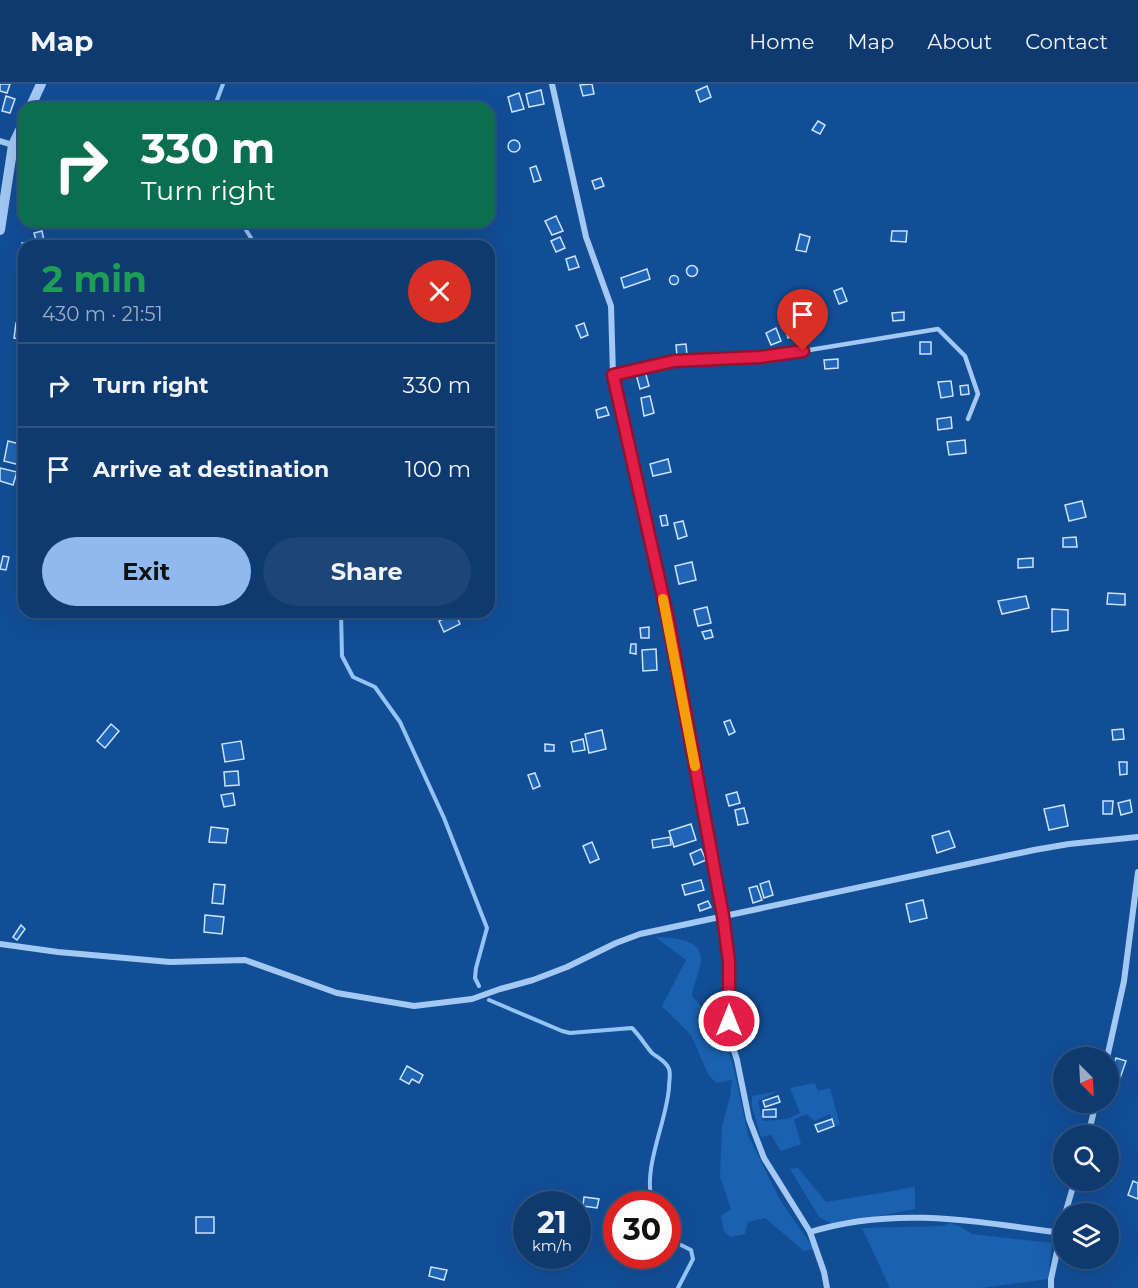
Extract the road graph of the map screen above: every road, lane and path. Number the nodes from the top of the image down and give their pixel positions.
1 (41, 84) edge
2 (552, 84) edge
3 (33, 102) edge
4 (18, 135) edge
5 (0, 141) edge
6 (13, 145) junction
7 (0, 230) edge
8 (613, 375) junction
9 (968, 419) dead end
10 (1138, 837) edge
11 (1138, 872) edge
12 (723, 916) junction
13 (0, 944) edge
14 (1109, 1047) edge
15 (810, 1232) junction
16 (1053, 1232) edge
17 (1054, 1269) edge
18 (826, 1288) edge
19 (1051, 1288) edge

1 - 3 street
2 - 8 street
4 - 6 street
5 - 6 street
6 - 7 street
8 - 9 lane
8 - 12 street
10 - 12 street
11 - 14 street
12 - 13 street
12 - 15 street
15 - 16 street
15 - 18 street
17 - 19 street

